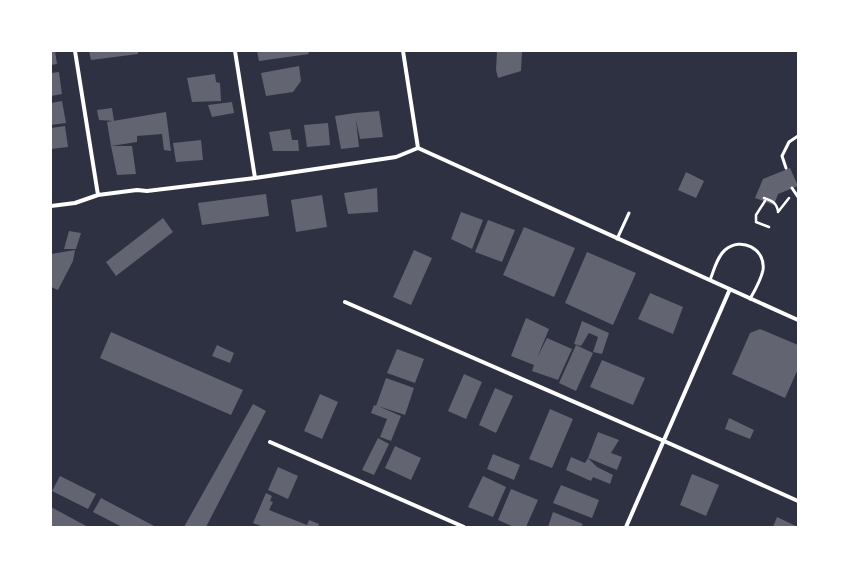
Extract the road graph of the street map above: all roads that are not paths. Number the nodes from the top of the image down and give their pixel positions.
1 (75, 51) edge
2 (235, 51) edge
3 (403, 51) edge
4 (798, 136) edge
5 (418, 148) junction
6 (786, 168) dead end
7 (255, 178) junction
8 (792, 188) dead end
9 (98, 195) junction
10 (798, 197) edge
11 (51, 206) edge
12 (629, 213) dead end
13 (617, 239) junction
14 (710, 280) junction
15 (730, 289) junction
16 (750, 299) junction
17 (345, 302) dead end
18 (798, 320) edge
19 (664, 441) junction
20 (270, 442) dead end
21 (798, 501) edge
22 (464, 527) edge
23 (626, 527) edge

1 - 9 street
2 - 7 street
3 - 5 street
4 - 6 lane
5 - 7 street
5 - 13 street
7 - 9 street
8 - 10 lane
9 - 11 street
12 - 13 lane
13 - 14 street
14 - 15 street
14 - 16 lane
15 - 16 street
15 - 19 street
16 - 18 street
17 - 19 street
19 - 21 street
19 - 23 street
20 - 22 street

